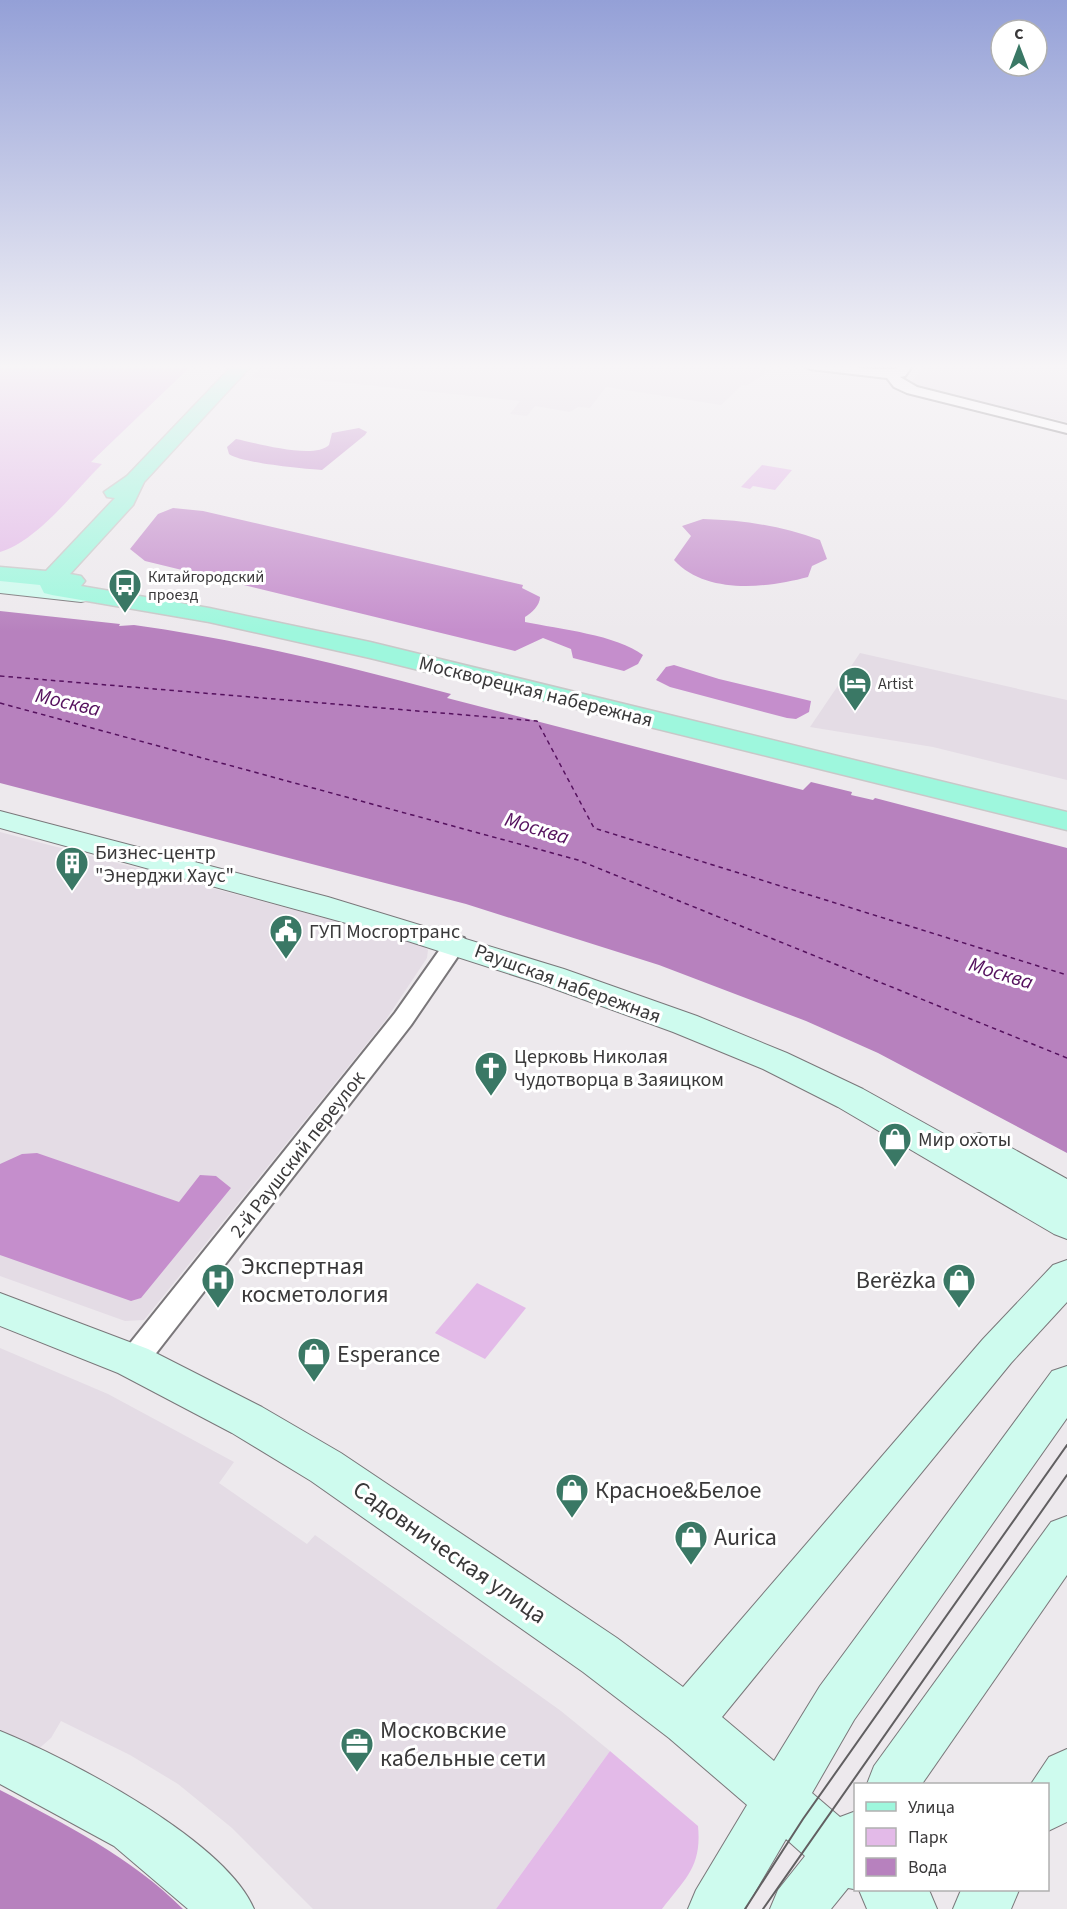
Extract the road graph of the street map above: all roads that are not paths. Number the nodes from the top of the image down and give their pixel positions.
1 (159, 454) edge
2 (134, 480) junction
3 (0, 574) edge
4 (52, 579) junction
5 (0, 586) edge
6 (81, 595) junction
7 (1067, 802) edge
8 (0, 806) edge
9 (0, 819) edge
10 (1067, 821) edge
11 (456, 943) junction
12 (1067, 1197) edge
13 (1067, 1224) edge
14 (1067, 1276) edge
15 (0, 1309) edge
16 (133, 1361) junction
17 (1067, 1384) edge
18 (1067, 1537) edge
19 (687, 1720) junction
20 (0, 1756) edge
21 (1067, 1775) edge
22 (893, 1783) edge
23 (779, 1799) junction
24 (1049, 1802) edge
25 (851, 1852) edge
26 (887, 1891) edge
27 (991, 1891) edge
28 (227, 1909) edge
29 (715, 1909) edge
30 (797, 1909) edge
31 (910, 1909) edge
32 (980, 1909) edge

1 - 2 main road
2 - 3 main road
2 - 4 main road
3 - 4 main road, Москворецкая набережная
4 - 6 main road
4 - 7 main road, Москворецкая набережная
5 - 6 main road, Москворецкая набережная
6 - 10 main road, Москворецкая набережная
8 - 12 main road, Раушская набережная
9 - 11 main road, Раушская набережная
11 - 13 main road, Раушская набережная
11 - 16 street, 2-й Раушский переулок
14 - 19 main road
15 - 16 main road, Садовническая улица
16 - 19 main road, Садовническая улица
17 - 23 main road
18 - 22 main road
19 - 23 main road, Садовническая улица
20 - 28 main road
21 - 24 main road
23 - 25 main road, Садовническая улица
23 - 29 main road
25 - 30 main road
26 - 31 main road
27 - 32 main road

